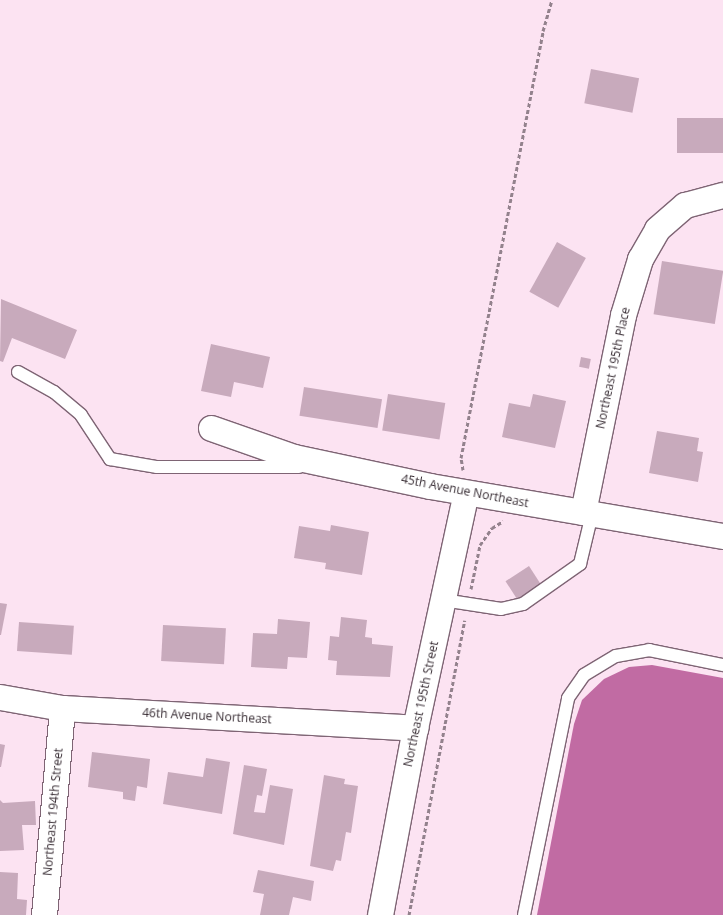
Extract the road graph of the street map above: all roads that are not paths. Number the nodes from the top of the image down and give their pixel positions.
1 (723, 195) edge
2 (18, 372) dead end
3 (211, 428) dead end
4 (344, 468) junction
5 (466, 493) junction
6 (588, 513) junction
7 (723, 536) edge
8 (443, 600) junction
9 (723, 665) edge
10 (0, 697) edge
11 (62, 708) junction
12 (415, 728) junction
13 (44, 915) edge
14 (380, 915) edge
15 (524, 915) edge

1 - 6 street, Northeast 195th Place
2 - 4 lane
3 - 4 street, 45th Avenue Northeast
4 - 5 street, 45th Avenue Northeast
5 - 6 street, 45th Avenue Northeast
5 - 8 street, Northeast 195th Street
6 - 7 street, 45th Avenue Northeast
6 - 8 lane
8 - 12 street, Northeast 195th Street
9 - 15 lane
10 - 11 street, 46th Avenue Northeast
11 - 12 street, 46th Avenue Northeast
11 - 13 street, Northeast 194th Street
12 - 14 street, Northeast 195th Street

